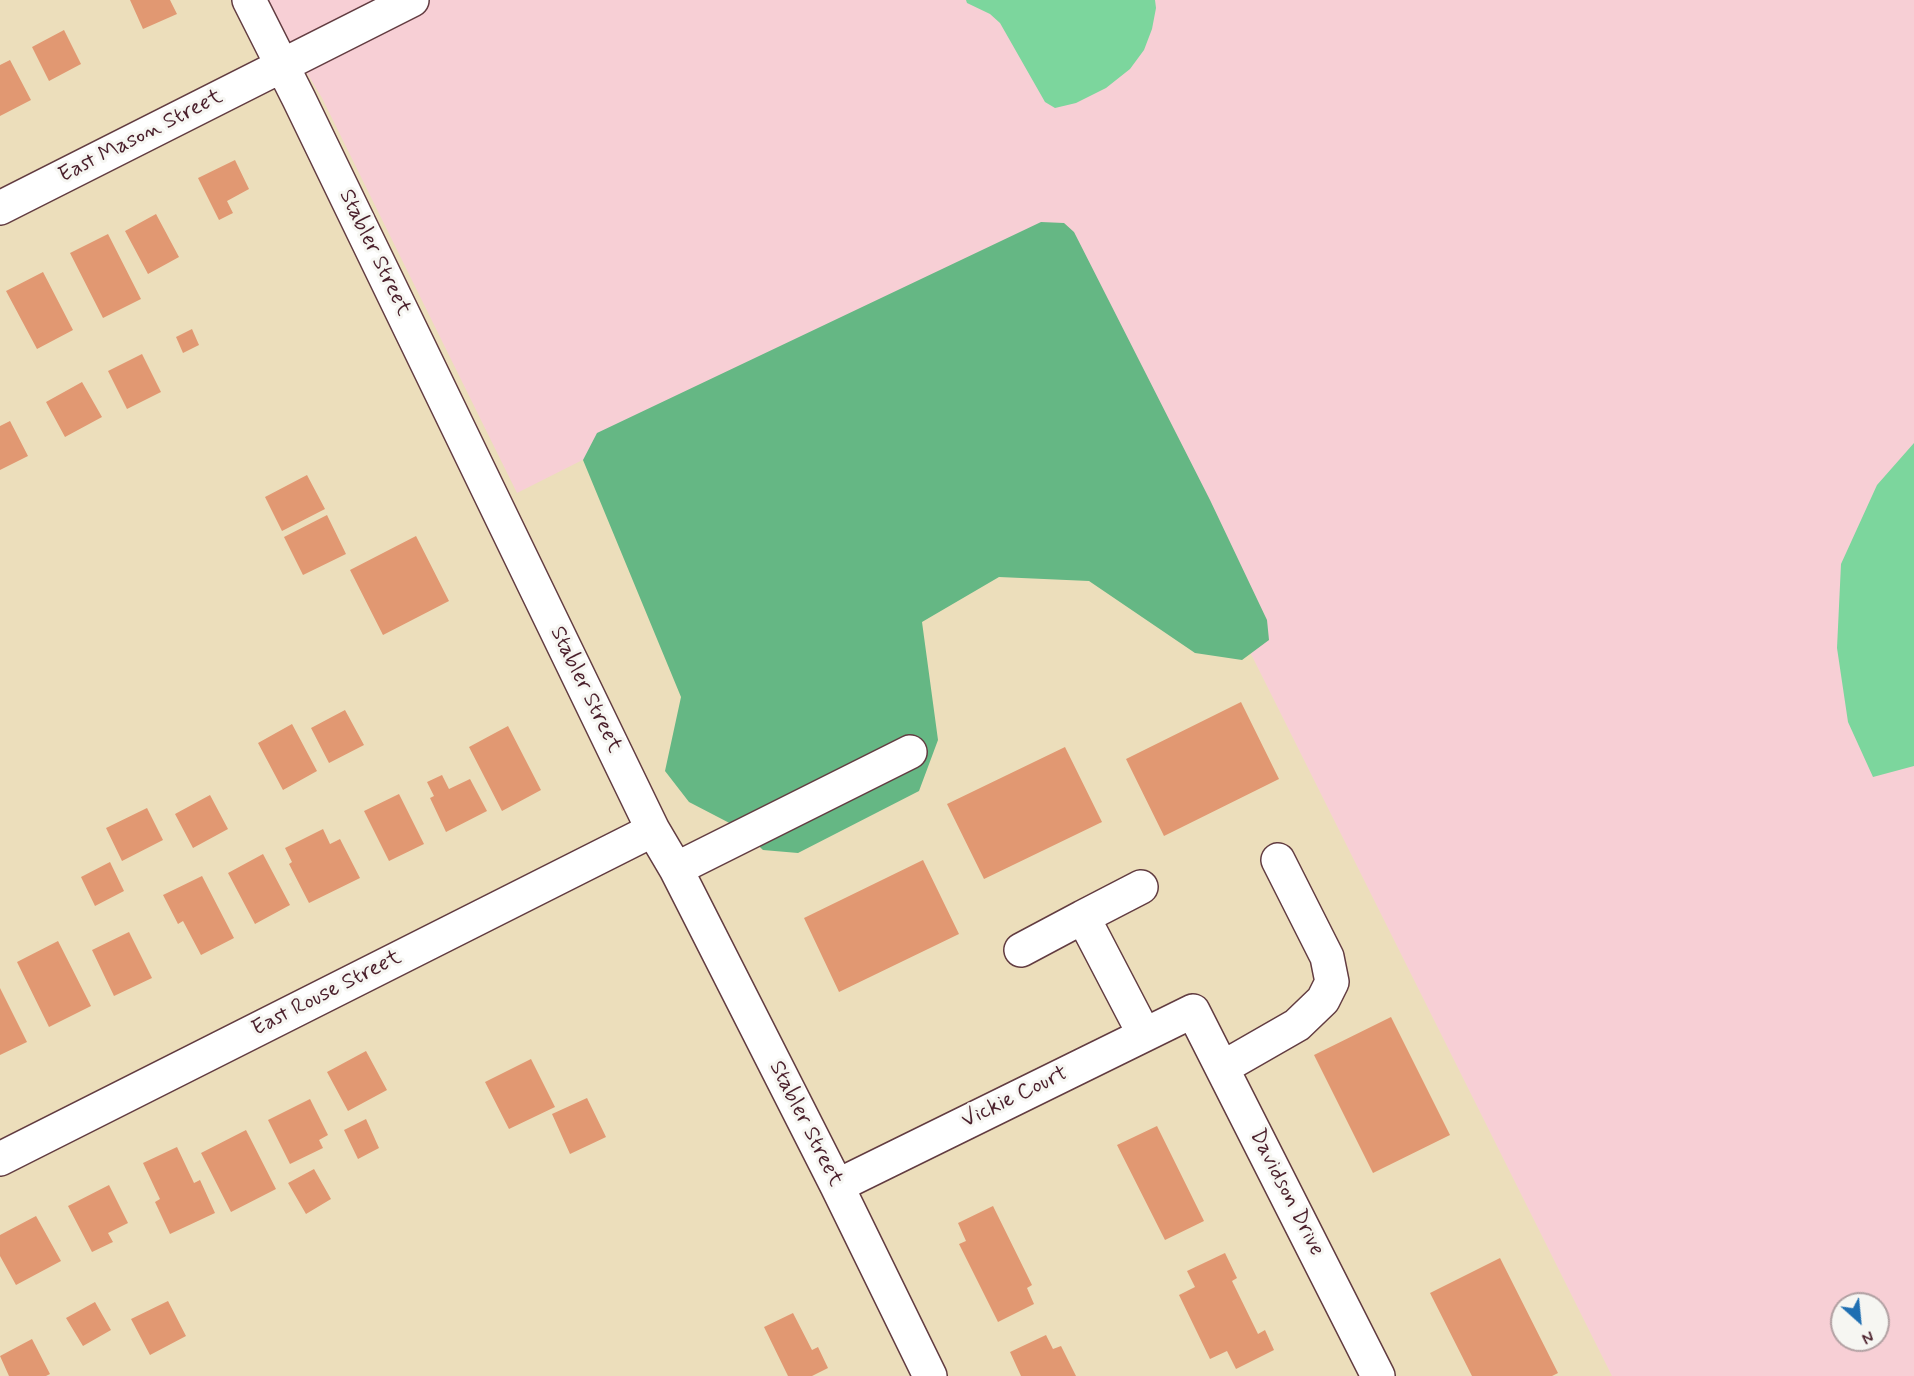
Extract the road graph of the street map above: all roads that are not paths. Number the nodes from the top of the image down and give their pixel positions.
1 (249, 0) edge
2 (412, 0) edge
3 (283, 66) junction
4 (0, 208) edge
5 (910, 752) dead end
6 (653, 830) junction
7 (1278, 860) dead end
8 (676, 869) junction
9 (1141, 887) dead end
10 (1083, 917) junction
11 (1021, 950) dead end
12 (1193, 1011) joint
13 (1144, 1034) junction
14 (1222, 1068) junction
15 (0, 1158) edge
16 (837, 1186) junction
17 (930, 1376) edge
18 (1378, 1376) edge

1 - 3 street, Stabler Street
2 - 3 street, East Mason Street
3 - 4 street, East Mason Street
3 - 6 street, Stabler Street
5 - 8 street
6 - 8 street, Stabler Street
6 - 15 street, East Rouse Street
7 - 14 street
8 - 16 street, Stabler Street
9 - 10 street
10 - 11 street
10 - 13 street
12 - 13 street, Vickie Court
12 - 14 street, Davidson Drive
13 - 16 street, Vickie Court
14 - 18 street, Davidson Drive
16 - 17 street, Stabler Street

